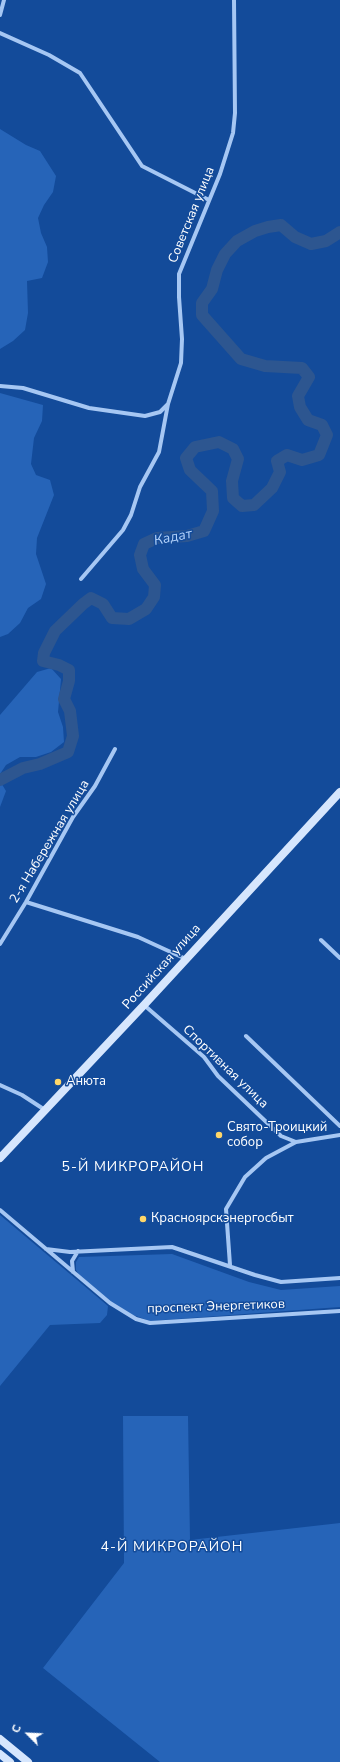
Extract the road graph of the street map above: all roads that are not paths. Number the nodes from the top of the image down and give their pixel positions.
1 (4, 0) edge
2 (234, 0) edge
3 (0, 15) edge
4 (0, 33) edge
5 (209, 200) junction
6 (0, 386) edge
7 (168, 404) junction
8 (81, 579) dead end
9 (115, 749) dead end
10 (340, 792) edge
11 (26, 902) junction
12 (321, 940) dead end
13 (0, 944) edge
14 (340, 958) edge
15 (186, 959) junction
16 (144, 1005) junction
17 (246, 1036) dead end
18 (0, 1085) edge
19 (45, 1110) junction
20 (340, 1126) edge
21 (340, 1135) edge
22 (296, 1142) junction
23 (0, 1158) edge
24 (0, 1210) edge
25 (46, 1249) junction
26 (78, 1251) junction
27 (230, 1266) junction
28 (73, 1272) junction
29 (340, 1278) edge
30 (340, 1311) edge
31 (0, 1739) edge
32 (0, 1754) edge
33 (10, 1762) edge
34 (28, 1762) edge

1 - 3 street
2 - 5 street, Советская улица
4 - 5 street
5 - 7 street, Советская улица
6 - 7 street
7 - 8 street, Советская улица
9 - 11 street, 2-я Набережная улица
10 - 15 street, Российская улица
11 - 13 street, 2-я Набережная улица
11 - 15 street
12 - 14 street
15 - 16 street, Российская улица
16 - 19 street, Российская улица
16 - 22 street, Спортивная улица
17 - 20 street
18 - 19 street
19 - 23 street, Российская улица
21 - 22 street
22 - 27 street
24 - 25 street, проспект Энергетиков
25 - 26 street, проспект Энергетиков
25 - 28 street, проспект Энергетиков
26 - 27 street, проспект Энергетиков
26 - 28 street
27 - 29 street, проспект Энергетиков
28 - 30 street, проспект Энергетиков
31 - 34 street
32 - 33 street

